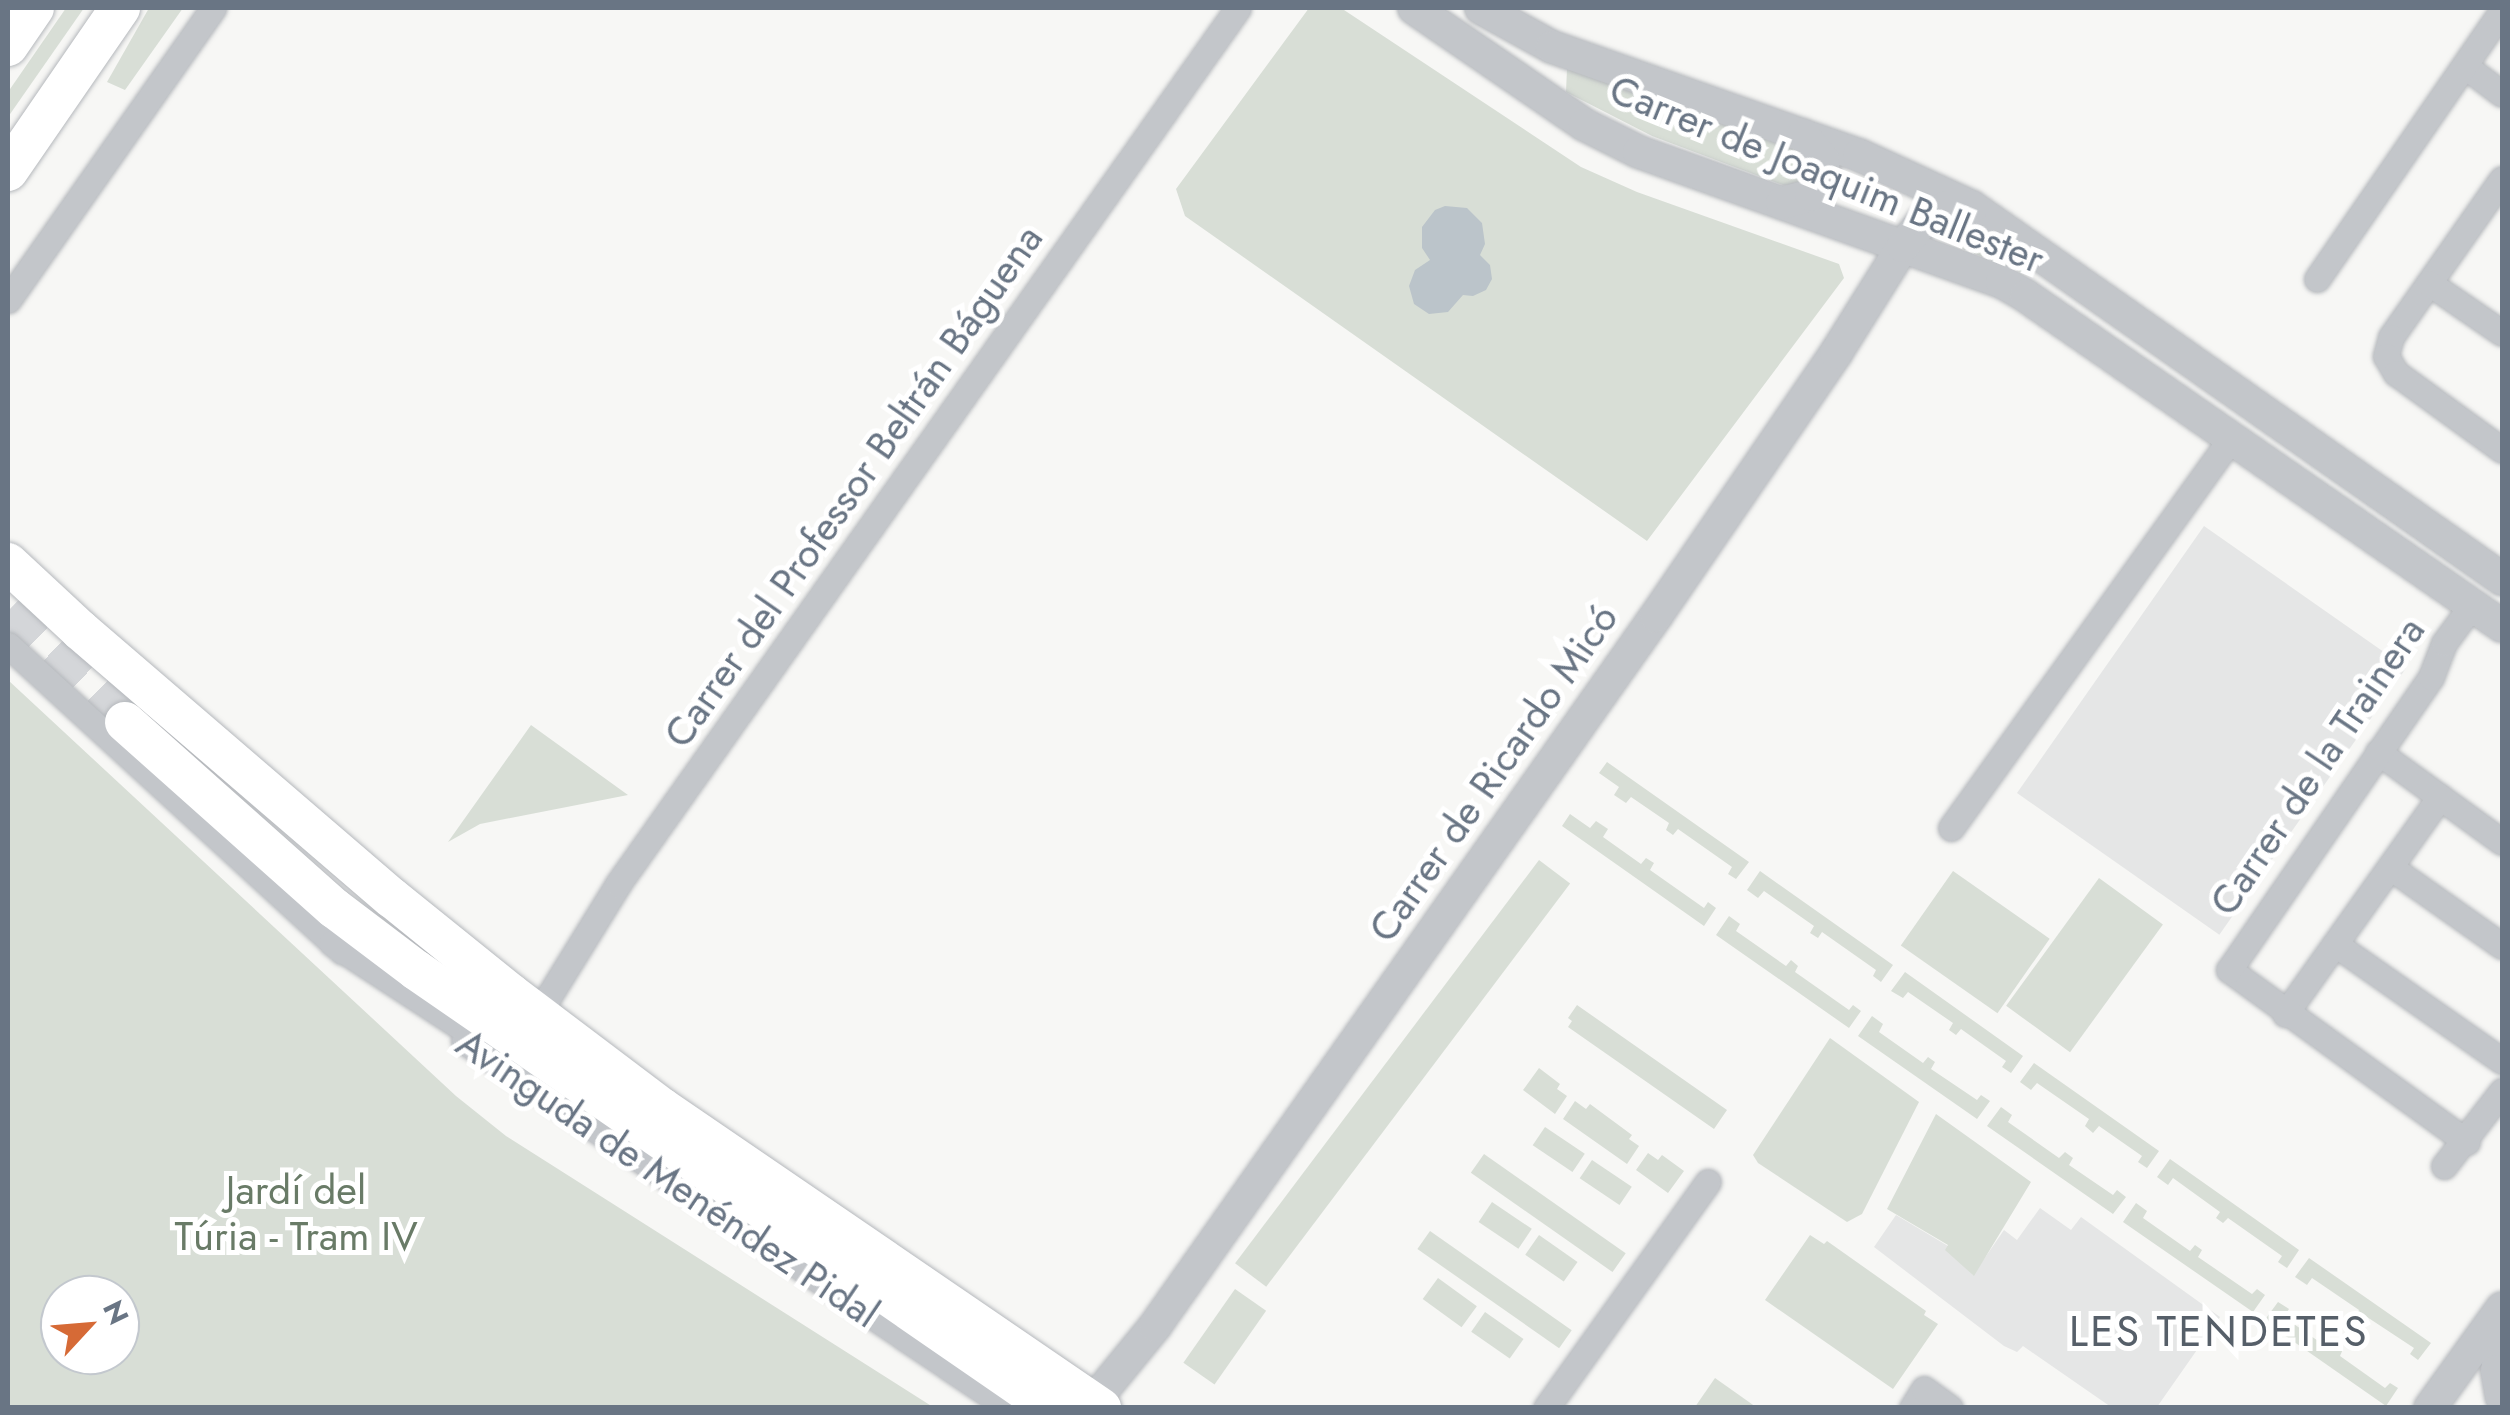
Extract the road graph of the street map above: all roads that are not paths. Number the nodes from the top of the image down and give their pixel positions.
1 (34, 8) edge
2 (120, 8) edge
3 (213, 8) edge
4 (1238, 8) edge
5 (1414, 8) edge
6 (1481, 8) edge
7 (2502, 12) edge
8 (8, 46) edge
9 (2465, 66) junction
10 (2502, 94) edge
11 (1803, 135) junction
12 (8, 172) edge
13 (2502, 179) edge
14 (1782, 202) junction
15 (1972, 207) junction
16 (2494, 210) edge
17 (1902, 246) junction
18 (2317, 279) dead end
19 (2429, 283) junction
20 (8, 300) edge
21 (2502, 332) edge
22 (2232, 437) junction
23 (2502, 450) edge
24 (8, 563) edge
25 (2498, 567) edge
26 (2472, 605) junction
27 (2502, 626) edge
28 (8, 646) edge
29 (125, 722) tunnel mouth
30 (2378, 752) junction
31 (2440, 797) junction
32 (1951, 828) dead end
33 (2502, 842) edge
34 (2390, 867) junction
35 (332, 944) junction
36 (2335, 944) junction
37 (2502, 946) edge
38 (2285, 1014) junction
39 (527, 1028) junction
40 (2502, 1062) edge
41 (2502, 1090) edge
42 (2466, 1142) junction
43 (2444, 1166) dead end
44 (1708, 1182) dead end
45 (2502, 1308) edge
46 (2502, 1340) edge
47 (1918, 1398) edge
48 (2502, 1398) edge
49 (1094, 1405) edge
50 (1008, 1408) edge
51 (1050, 1408) edge
52 (1546, 1408) edge
53 (1950, 1408) edge
54 (2430, 1408) edge

1 - 8 main road
2 - 12 main road
3 - 20 street
4 - 39 street, Carrer del Professor Beltrán Báguena
5 - 14 street, Carrer de Joaquim Ballester
6 - 11 street, Carrer de Joaquim Ballester
7 - 9 street
9 - 10 street
9 - 18 street
11 - 14 street
11 - 15 street, Carrer de Joaquim Ballester
13 - 16 street
14 - 17 street, Carrer de Joaquim Ballester
15 - 17 street, Carrer de Ricardo Micó
15 - 25 street, Carrer de Joaquim Ballester
16 - 19 street
17 - 22 street, Carrer de Joaquim Ballester
17 - 49 street, Carrer de Ricardo Micó
19 - 21 street
19 - 23 street
22 - 26 street, Carrer de Joaquim Ballester
22 - 32 street
24 - 39 main road, Avinguda de Menéndez Pidal
26 - 27 street, Carrer de Joaquim Ballester
26 - 30 street, Carrer de la Trainera
28 - 35 street, Avinguda de Menéndez Pidal
29 - 39 main road, Avinguda de Menéndez Pidal
30 - 31 street
30 - 38 street, Carrer de la Trainera
31 - 33 street
31 - 34 street
34 - 36 street
34 - 37 street
35 - 39 street, Avinguda de Menéndez Pidal
35 - 50 street, Avinguda de Menéndez Pidal
36 - 38 street
36 - 40 street
38 - 42 street
39 - 49 main road, Avinguda de Menéndez Pidal
39 - 51 main road, Avinguda de Menéndez Pidal
41 - 42 street
42 - 43 street
44 - 52 street
45 - 54 street
46 - 48 street
47 - 53 street

